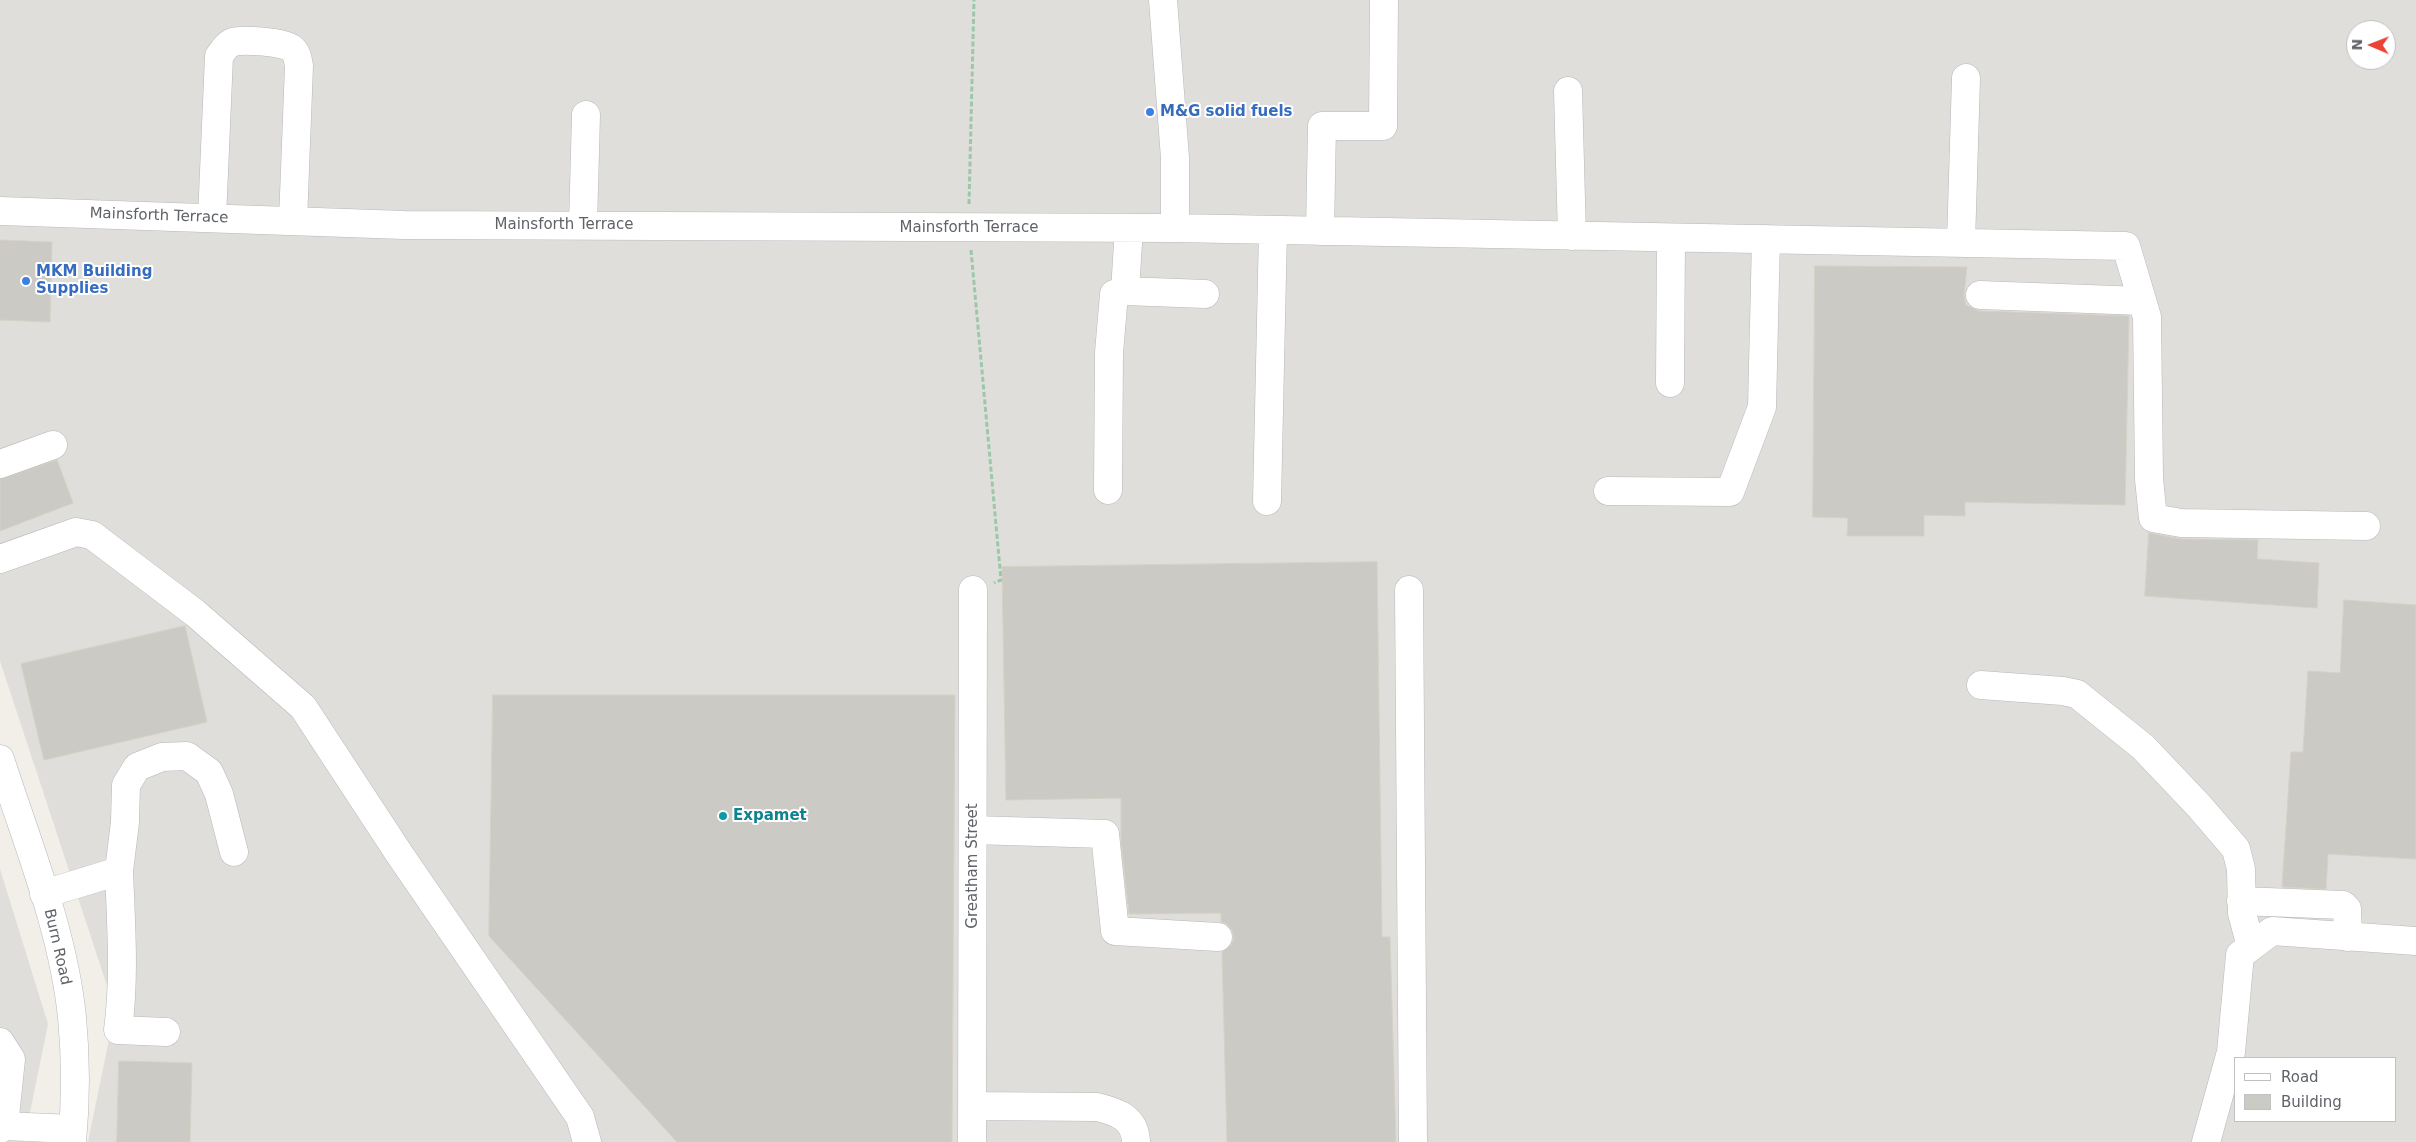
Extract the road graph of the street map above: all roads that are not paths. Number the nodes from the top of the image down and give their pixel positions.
1 (1163, 0) edge
2 (1384, 0) edge
3 (1966, 78) dead end
4 (1568, 91) dead end
5 (586, 115) dead end
6 (0, 211) edge
7 (212, 218) junction
8 (293, 221) junction
9 (583, 225) junction
10 (1129, 228) junction
11 (1174, 228) junction
12 (1273, 230) junction
13 (1320, 231) junction
14 (1572, 236) junction
15 (1671, 238) junction
16 (1766, 239) junction
17 (1961, 243) junction
18 (1125, 291) junction
19 (1205, 294) dead end
20 (1980, 294) dead end
21 (2142, 301) junction
22 (1670, 383) dead end
23 (53, 445) dead end
24 (0, 464) edge
25 (1108, 490) dead end
26 (1608, 491) dead end
27 (1267, 501) dead end
28 (2366, 526) dead end
29 (0, 559) edge
30 (973, 590) road end
31 (1409, 590) dead end
32 (1981, 686) dead end
33 (0, 759) edge
34 (973, 830) junction
35 (234, 852) dead end
36 (118, 871) junction
37 (44, 894) junction
38 (2241, 901) junction
39 (1218, 936) dead end
40 (2348, 937) junction
41 (2416, 942) edge
42 (2251, 947) junction
43 (166, 1032) dead end
44 (0, 1042) edge
45 (972, 1106) junction
46 (3, 1116) edge
47 (73, 1135) edge
48 (587, 1142) edge
49 (972, 1142) edge
50 (1136, 1142) edge
51 (1413, 1142) edge
52 (2206, 1142) edge

1 - 11 street
2 - 13 street
3 - 17 street
4 - 14 street
5 - 9 street
6 - 7 street, Mainsforth Terrace
7 - 8 street, Mainsforth Terrace
7 - 8 street
8 - 9 street, Mainsforth Terrace
9 - 10 street, Mainsforth Terrace
10 - 11 street, Mainsforth Terrace
10 - 18 street
11 - 12 street, Mainsforth Terrace
12 - 13 street, Mainsforth Terrace
12 - 27 street
13 - 14 street, Mainsforth Terrace
14 - 15 street, Mainsforth Terrace
15 - 16 street, Mainsforth Terrace
15 - 22 street
16 - 17 street, Mainsforth Terrace
16 - 26 street
17 - 21 street, Mainsforth Terrace
18 - 19 street
18 - 25 street
20 - 21 street
21 - 28 street
23 - 24 street
29 - 48 street
30 - 34 street, Greatham Street
31 - 51 street
32 - 38 street
33 - 37 street, Burn Road
34 - 39 street
34 - 45 street, Greatham Street
35 - 36 street
36 - 37 street
36 - 43 street
37 - 47 street, Burn Road
38 - 40 street
38 - 42 street
40 - 41 street
40 - 42 street
42 - 52 street
44 - 46 street
45 - 49 street, Greatham Street
45 - 50 street
46 - 47 street

